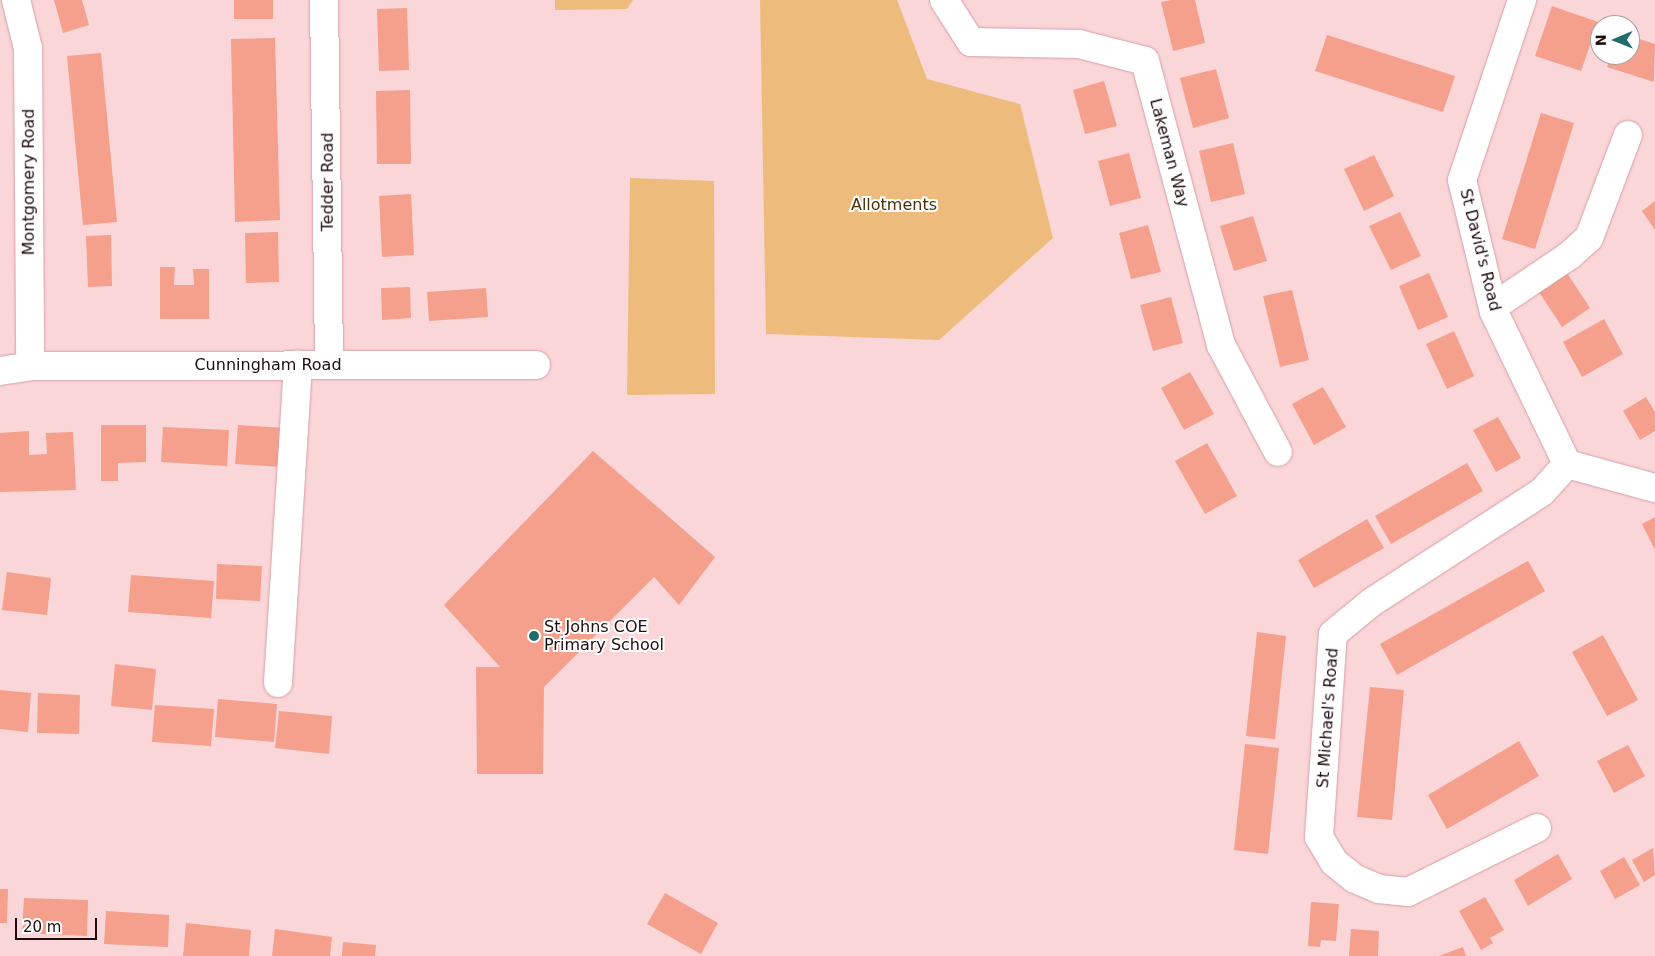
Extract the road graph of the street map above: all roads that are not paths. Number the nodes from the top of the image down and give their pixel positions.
1 (16, 0) edge
2 (324, 0) edge
3 (944, 0) edge
4 (1522, 0) edge
5 (1628, 134) dead end
6 (1494, 307) junction
7 (536, 364) dead end
8 (298, 365) junction
9 (329, 365) junction
10 (30, 366) junction
11 (0, 371) edge
12 (1278, 452) dead end
13 (1567, 464) junction
14 (1655, 488) edge
15 (278, 683) dead end
16 (1538, 828) dead end

1 - 10 street, Montgomery Road
2 - 9 street, Tedder Road
3 - 12 street, Lakeman Way
4 - 6 street, St David's Road
5 - 6 street
6 - 13 street, St David's Road
7 - 9 street, Cunningham Road
8 - 9 street, Cunningham Road
8 - 10 street, Cunningham Road
8 - 15 street
10 - 11 street, Cunningham Road
13 - 14 street
13 - 16 street, St Michael's Road

